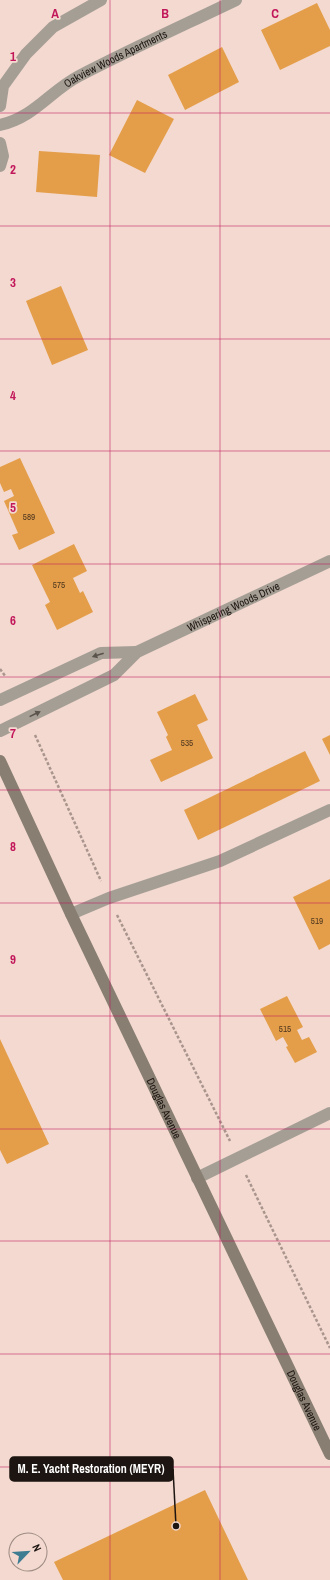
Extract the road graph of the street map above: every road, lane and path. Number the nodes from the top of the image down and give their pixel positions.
1 (101, 0) edge
2 (236, 0) edge
3 (0, 106) edge
4 (0, 125) edge
5 (0, 143) edge
6 (0, 166) edge
7 (330, 561) edge
8 (137, 652) junction
9 (0, 669) edge
10 (16, 693) junction
11 (0, 700) edge
12 (27, 717) junction
13 (0, 730) edge
14 (0, 761) edge
15 (330, 810) edge
16 (109, 898) junction
17 (70, 914) junction
18 (330, 1113) edge
19 (238, 1158) junction
20 (197, 1178) junction
21 (330, 1348) edge
22 (330, 1454) edge

1 - 3 street
2 - 4 street, Oakview Woods Apartments
5 - 6 street
7 - 8 street, Whispering Woods Drive
8 -> 10 street, Whispering Woods Drive
12 -> 8 street, Whispering Woods Drive
9 - 10 path
10 - 11 street, Whispering Woods Drive
12 - 13 street, Whispering Woods Drive
12 - 16 path
14 - 17 street, Douglas Avenue
15 - 16 street
16 - 17 street
16 - 19 path
17 - 20 street, Douglas Avenue
18 - 19 street
19 - 20 street
19 - 21 path
20 - 22 street, Douglas Avenue

